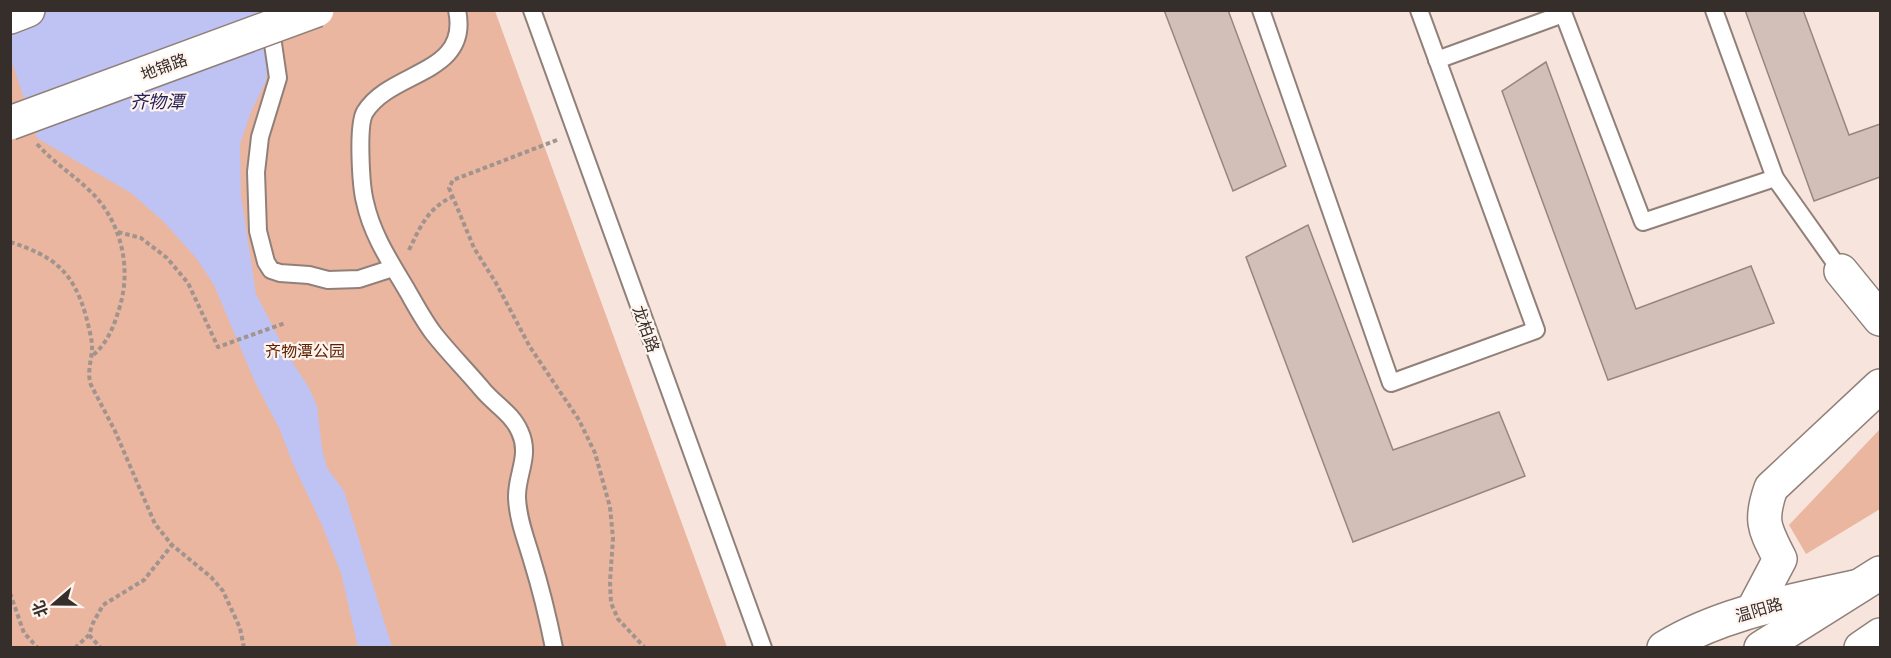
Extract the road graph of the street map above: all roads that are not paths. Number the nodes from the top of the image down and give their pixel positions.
1 (28, 10) edge
2 (269, 10) edge
3 (317, 10) edge
4 (457, 10) edge
5 (532, 10) edge
6 (1261, 10) edge
7 (1419, 10) edge
8 (1714, 10) edge
9 (1563, 12) edge
10 (10, 17) edge
11 (1437, 60) junction
12 (22, 130) edge
13 (1776, 178) junction
14 (393, 268) junction
15 (1841, 271) joint
16 (1881, 319) edge
17 (1881, 386) edge
18 (1870, 579) edge
19 (1753, 610) junction
20 (1881, 635) edge
21 (554, 648) edge
22 (763, 648) edge
23 (1664, 648) edge
24 (1761, 648) edge
25 (1861, 648) edge

1 - 10 street
2 - 14 lane
3 - 12 street, 地锦路, bridge
4 - 14 lane
5 - 22 lane, 龙柏路
6 - 11 lane
7 - 11 lane
8 - 13 lane
9 - 11 lane
9 - 13 lane
13 - 15 lane
14 - 21 lane
15 - 16 street
17 - 19 street
18 - 19 street, 温阳路
18 - 24 street, 温阳路
19 - 23 street, 温阳路
20 - 25 street

